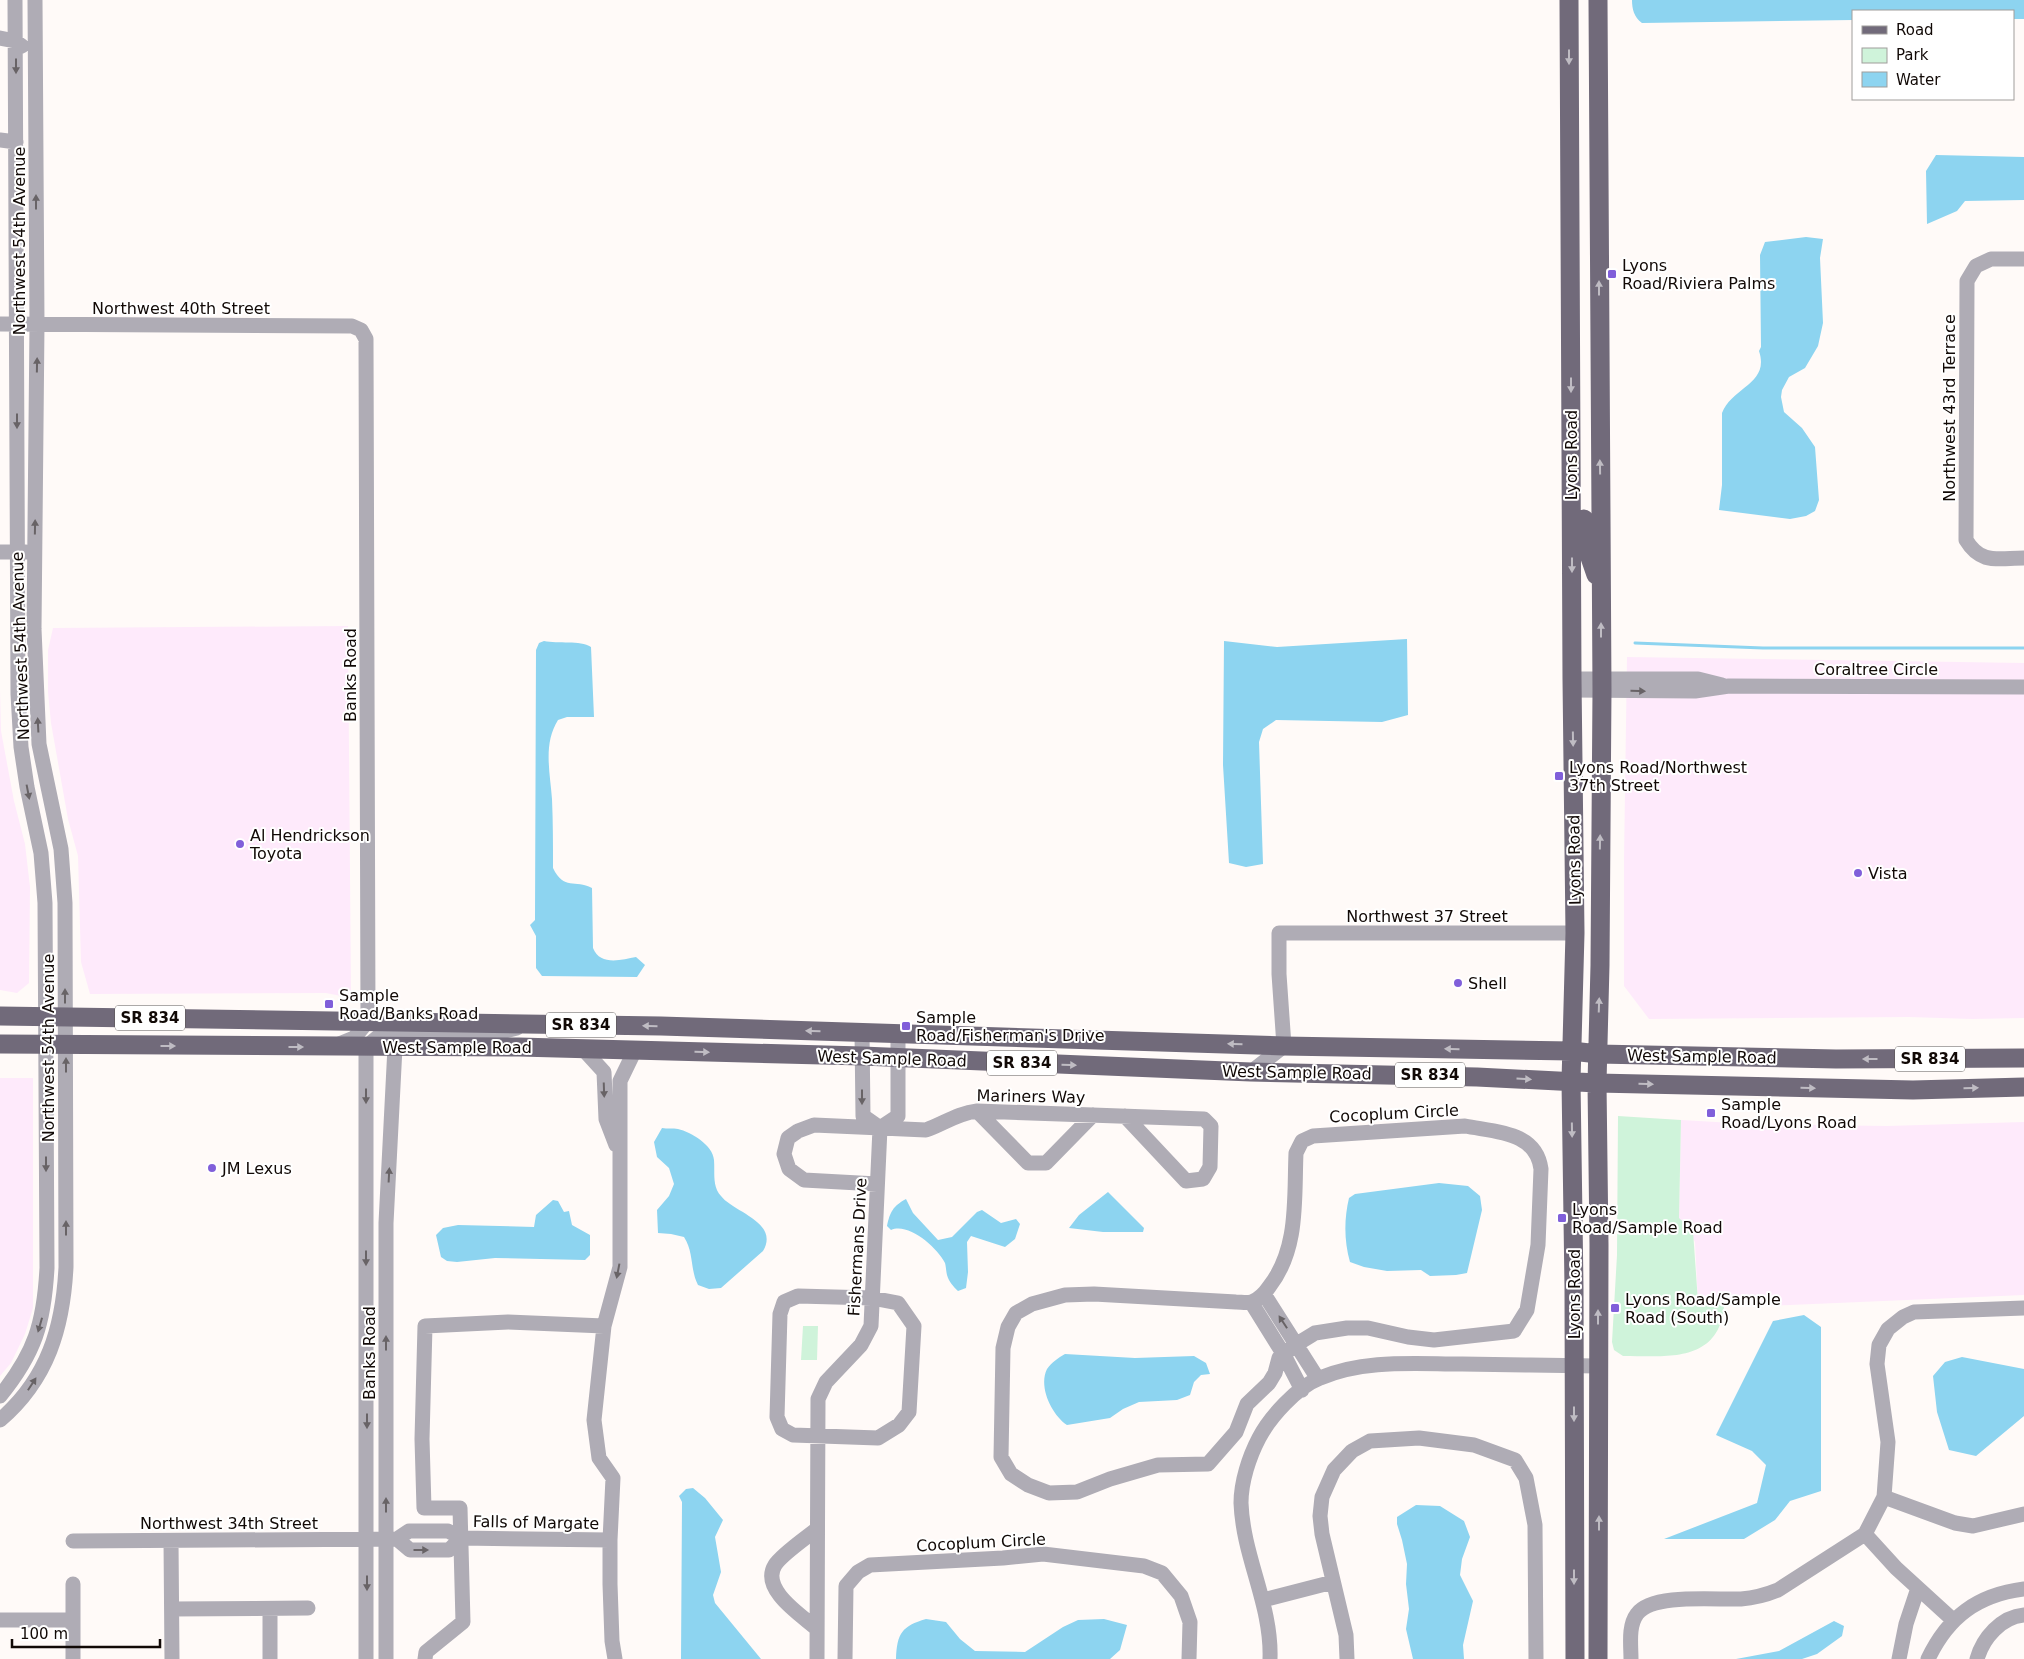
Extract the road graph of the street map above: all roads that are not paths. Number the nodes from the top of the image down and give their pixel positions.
1 (15, 0) edge
2 (35, 0) edge
3 (1569, 4) edge
4 (1598, 4) edge
5 (0, 38) edge
6 (16, 41) junction
7 (35, 74) junction
8 (0, 140) edge
9 (16, 142) junction
10 (2024, 259) edge
11 (0, 324) edge
12 (17, 324) junction
13 (37, 324) junction
14 (361, 330) joint
15 (1571, 476) junction
16 (0, 552) edge
17 (17, 552) junction
18 (34, 552) junction
19 (2024, 558) edge
20 (1601, 590) junction
21 (1572, 684) junction
22 (1602, 684) junction
23 (2024, 687) edge
24 (1575, 933) junction
25 (0, 1016) edge
26 (46, 1016) junction
27 (65, 1016) junction
28 (368, 1021) junction
29 (533, 1024) junction
30 (862, 1033) junction
31 (898, 1034) junction
32 (0, 1044) edge
33 (46, 1045) junction
34 (66, 1045) junction
35 (1284, 1046) junction
36 (366, 1047) junction
37 (395, 1047) junction
38 (331, 1048) junction
39 (583, 1049) junction
40 (635, 1050) junction
41 (1572, 1051) junction
42 (1598, 1054) junction
43 (862, 1056) junction
44 (898, 1058) junction
45 (2024, 1058) edge
46 (1251, 1072) junction
47 (1570, 1081) junction
48 (1597, 1083) junction
49 (2024, 1087) edge
50 (977, 1111) junction
51 (1093, 1115) junction
52 (1125, 1116) junction
53 (880, 1128) junction
54 (619, 1151) junction
55 (877, 1184) junction
56 (1264, 1294) junction
57 (872, 1298) junction
58 (1251, 1302) junction
59 (2024, 1308) edge
60 (604, 1326) junction
61 (1297, 1344) junction
62 (1284, 1355) junction
63 (1574, 1366) junction
64 (1598, 1366) junction
65 (1318, 1378) junction
66 (1302, 1390) junction
67 (0, 1396) edge
68 (0, 1420) edge
69 (817, 1437) junction
70 (1884, 1497) junction
71 (2024, 1514) edge
72 (817, 1529) junction
73 (1865, 1534) junction
74 (461, 1538) junction
75 (367, 1539) junction
76 (391, 1539) junction
77 (610, 1540) junction
78 (73, 1541) dead end
79 (171, 1541) junction
80 (1333, 1582) junction
81 (73, 1584) dead end
82 (1918, 1588) junction
83 (2024, 1589) edge
84 (1263, 1600) junction
85 (270, 1608) junction
86 (308, 1608) dead end
87 (172, 1609) junction
88 (2024, 1615) edge
89 (0, 1620) edge
90 (73, 1620) junction
91 (1953, 1620) junction
92 (816, 1628) junction
93 (73, 1659) edge
94 (172, 1659) edge
95 (270, 1659) edge
96 (366, 1659) edge
97 (386, 1659) edge
98 (426, 1659) edge
99 (615, 1659) edge
100 (817, 1659) edge
101 (846, 1659) edge
102 (1189, 1659) edge
103 (1270, 1659) edge
104 (1346, 1659) edge
105 (1536, 1659) edge
106 (1575, 1659) edge
107 (1598, 1659) edge
108 (1631, 1659) edge
109 (1899, 1659) edge
110 (1928, 1659) edge
111 (1977, 1659) edge

1 - 6 street, Northwest 54th Avenue
2 - 7 street, Northwest 54th Avenue
3 - 4 main road
3 -> 15 main road, Lyons Road
20 -> 4 main road, Lyons Road
5 - 6 street
6 - 7 street
6 -> 9 street, Northwest 54th Avenue
13 -> 7 street, Northwest 54th Avenue
8 - 9 street
9 - 12 street, Northwest 54th Avenue
10 - 19 street, Northwest 43rd Terrace
11 - 12 street, Northwest 40th Street
12 - 13 street, Northwest 40th Street
12 -> 17 street, Northwest 54th Avenue
13 - 14 street, Northwest 40th Street
18 -> 13 street, Northwest 54th Avenue
14 - 28 street, Banks Road
15 - 20 main road
15 -> 21 main road, Lyons Road
16 - 17 street
17 - 18 street
17 -> 26 street, Northwest 54th Avenue
27 -> 18 street, Northwest 54th Avenue
22 -> 20 main road, Lyons Road
21 - 22 street, Coraltree Circle
21 -> 24 main road, Lyons Road
22 - 23 street, Coraltree Circle
42 -> 22 main road, Lyons Road
24 - 35 street, Northwest 37 Street
24 - 41 main road, Lyons Road
25 - 26 main road, West Sample Road / SR 834
26 - 27 main road, West Sample Road / SR 834
26 - 33 street, Northwest 54th Avenue
27 - 28 main road, West Sample Road / SR 834
27 - 34 street, Northwest 54th Avenue
28 - 29 main road, West Sample Road / SR 834
28 - 38 street
30 -> 29 main road, West Sample Road / SR 834
29 - 36 street
30 - 31 main road, West Sample Road / SR 834
30 - 43 street
35 -> 31 main road, West Sample Road / SR 834
31 - 44 street
32 - 33 main road, West Sample Road / SR 834
33 - 34 main road, West Sample Road / SR 834
33 -> 67 street, Northwest 54th Avenue
34 -> 38 main road, West Sample Road / SR 834
68 -> 34 street, Northwest 54th Avenue
41 -> 35 main road, West Sample Road / SR 834
35 - 46 street
36 - 37 main road, West Sample Road / SR 834
36 - 38 main road, West Sample Road / SR 834
36 -> 75 street, Banks Road
37 - 39 main road, West Sample Road / SR 834
76 -> 37 street, Banks Road
39 - 40 main road, West Sample Road / SR 834
39 -> 54 street
40 -> 43 main road, West Sample Road / SR 834
40 - 54 street
41 - 42 main road, West Sample Road / SR 834
41 - 47 main road, Lyons Road
45 -> 42 main road, West Sample Road / SR 834
42 - 48 main road, Lyons Road
43 - 44 main road, West Sample Road / SR 834
43 -> 53 street
44 -> 46 main road, West Sample Road / SR 834
44 - 53 street
46 -> 47 main road, West Sample Road / SR 834
47 - 48 main road, West Sample Road / SR 834
47 -> 63 main road, Lyons Road
48 -> 49 main road, West Sample Road / SR 834
64 -> 48 main road, Lyons Road
50 - 51 street, Mariners Way
50 - 51 street
50 - 53 street, Mariners Way
51 - 52 street, Mariners Way
52 - 52 street, Mariners Way
53 - 55 street, Fishermans Drive
53 - 55 street, Mariners Way
54 -> 60 street
55 - 57 street, Fishermans Drive
56 - 58 street, Cocoplum Circle
61 -> 56 street
56 - 61 street, Cocoplum Circle
57 - 69 street, Fishermans Drive
57 - 69 street
57 - 69 street
58 - 62 street
58 - 62 street, Cocoplum Circle
59 - 70 street
60 - 74 street
60 - 77 street
61 - 62 street, Cocoplum Circle
61 - 65 street
62 - 66 street
63 - 64 street
63 - 65 street
63 -> 106 main road, Lyons Road
107 -> 64 main road, Lyons Road
65 - 66 street
66 - 84 street
69 - 72 street, Fishermans Drive
70 - 71 street
70 - 73 street
72 - 92 street, Fishermans Drive
72 - 92 street
73 - 82 street
73 - 108 street
74 - 76 street, Falls of Margate
74 - 77 street, Falls of Margate
74 - 98 street
75 - 76 street, Northwest 34th Street
75 - 79 street, Northwest 34th Street
75 -> 96 street, Banks Road
76 - 97 street, Banks Road
77 - 99 street
78 - 79 street, Northwest 34th Street
79 - 87 street
80 - 84 street
80 - 104 street
80 - 105 street
81 - 90 street
82 - 91 street
82 - 109 street
83 - 91 street
84 - 103 street
85 - 86 street
85 - 87 street
85 - 95 street
87 - 94 street
88 - 111 street
89 - 90 street
90 - 93 street
91 - 110 street
92 - 100 street, Fishermans Drive
101 - 102 street, Cocoplum Circle

